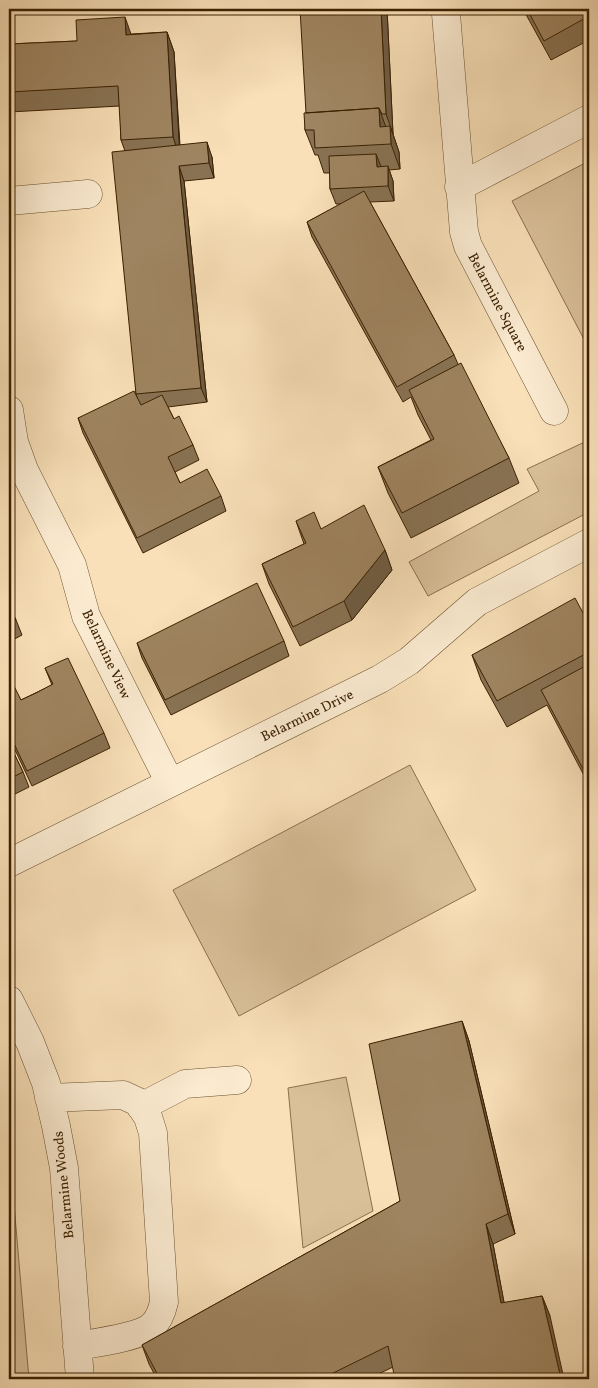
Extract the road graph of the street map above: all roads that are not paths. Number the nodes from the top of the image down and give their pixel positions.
1 (446, 14) dead end
2 (589, 119) edge
3 (459, 187) junction
4 (88, 194) dead end
5 (9, 201) edge
6 (9, 410) edge
7 (554, 411) dead end
8 (589, 543) edge
9 (170, 783) junction
10 (9, 863) edge
11 (9, 1000) edge
12 (237, 1080) dead end
13 (50, 1098) junction
14 (141, 1107) junction
15 (77, 1346) junction
16 (80, 1379) edge

1 - 3 street, Belarmine Square
2 - 3 street
3 - 7 street, Belarmine Square
4 - 5 street
6 - 9 street, Belarmine View
8 - 9 street, Belarmine Drive
9 - 10 street, Belarmine Drive
11 - 13 street, Belarmine Woods
12 - 14 street
13 - 14 street
13 - 15 street, Belarmine Woods
14 - 15 street
15 - 16 street, Belarmine Woods

